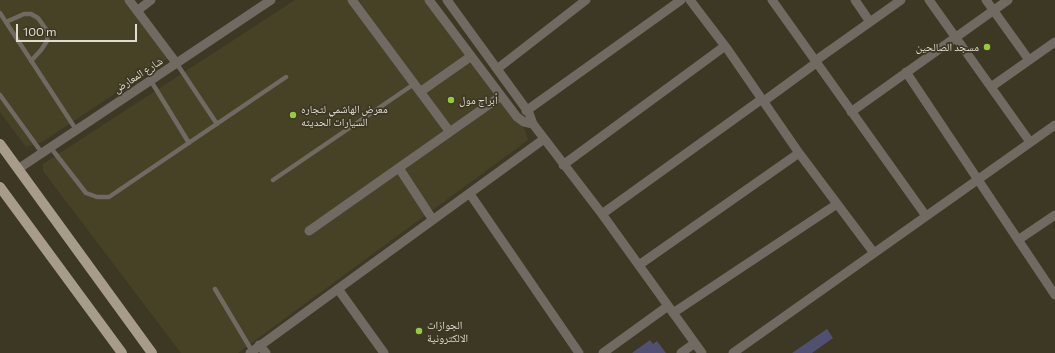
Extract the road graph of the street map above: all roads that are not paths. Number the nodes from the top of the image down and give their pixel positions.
1 (129, 0) edge
2 (152, 0) edge
3 (271, 0) edge
4 (352, 0) edge
5 (429, 0) edge
6 (447, 0) edge
7 (586, 0) edge
8 (681, 0) edge
9 (690, 0) edge
10 (772, 0) edge
11 (855, 0) edge
12 (901, 0) edge
13 (929, 0) edge
14 (986, 0) edge
15 (1008, 0) edge
16 (137, 11) junction
17 (994, 11) junction
18 (0, 13) edge
19 (6, 22) junction
20 (870, 22) junction
21 (956, 38) junction
22 (1055, 42) edge
23 (725, 46) junction
24 (470, 57) junction
25 (31, 60) junction
26 (1029, 60) junction
27 (816, 62) junction
28 (177, 64) junction
29 (497, 69) junction
30 (906, 72) junction
31 (286, 78) dead end
32 (151, 81) junction
33 (414, 84) junction
34 (991, 87) junction
35 (420, 92) junction
36 (0, 95) edge
37 (501, 96) junction
38 (763, 100) junction
39 (526, 110) junction
40 (851, 112) junction
41 (217, 124) junction
42 (533, 124) junction
43 (1055, 125) edge
44 (76, 131) junction
45 (450, 132) junction
46 (544, 139) junction
47 (1030, 142) junction
48 (189, 143) junction
49 (0, 144) edge
50 (51, 148) junction
51 (42, 153) junction
52 (799, 153) junction
53 (563, 165) junction
54 (399, 168) junction
55 (18, 169) junction
56 (977, 179) junction
57 (273, 180) dead end
58 (0, 187) edge
59 (470, 194) junction
60 (837, 204) junction
61 (602, 214) junction
62 (1055, 215) edge
63 (926, 216) junction
64 (433, 220) junction
65 (308, 232) dead end
66 (1018, 240) junction
67 (874, 253) junction
68 (639, 265) junction
69 (215, 289) dead end
70 (338, 289) junction
71 (1055, 295) edge
72 (671, 309) junction
73 (695, 343) junction
74 (254, 350) edge
75 (122, 353) edge
76 (152, 353) edge
77 (266, 353) edge
78 (384, 353) edge
79 (579, 353) edge
80 (603, 353) edge
81 (681, 353) edge
82 (702, 353) edge
83 (733, 353) edge

1 - 16 street
2 - 16 street
3 - 28 street, شارع المعارض
4 - 33 street
5 - 24 street
6 - 29 street
7 - 29 street
8 - 39 street
9 - 23 street
10 - 27 street
11 - 20 street
12 - 20 street
13 - 21 street
14 - 17 street
15 - 17 street
16 - 28 street
17 - 21 street
17 - 26 street
18 - 19 lane
19 - 25 lane
19 - 25 lane
20 - 27 street
21 - 30 street
21 - 34 street
22 - 26 street
23 - 38 street
23 - 53 street
24 - 35 street
24 - 37 street
25 - 44 lane
26 - 34 street
27 - 38 street
27 - 40 street
28 - 32 street, شارع المعارض
28 - 41 lane
29 - 39 street
30 - 40 street
30 - 56 street
31 - 41 lane
32 - 44 street, شارع المعارض
32 - 48 lane
33 - 35 street
33 - 57 lane
34 - 47 street
35 - 45 street
36 - 51 lane
37 - 42 street
37 - 45 street
38 - 52 street
38 - 61 street
39 - 42 street
40 - 63 street
41 - 48 lane
42 - 46 street
43 - 47 street
44 - 50 street, شارع المعارض
45 - 54 street
46 - 53 street
46 - 59 street
47 - 56 street
48 - 50 lane
49 - 55 main road
50 - 51 street, شارع المعارض
51 - 55 street, شارع المعارض
52 - 60 street
52 - 68 street
53 - 61 street
54 - 64 street
54 - 65 street
55 - 76 main road
56 - 63 street
56 - 66 street
58 - 75 main road
59 - 64 street
59 - 79 street
60 - 67 street
60 - 72 street
61 - 68 street
62 - 66 street
63 - 67 street
64 - 70 street
66 - 71 street
67 - 83 street
68 - 72 street
69 - 74 lane
70 - 74 street
70 - 78 street
72 - 73 street
72 - 80 street
73 - 81 street
73 - 82 street
74 - 77 street

